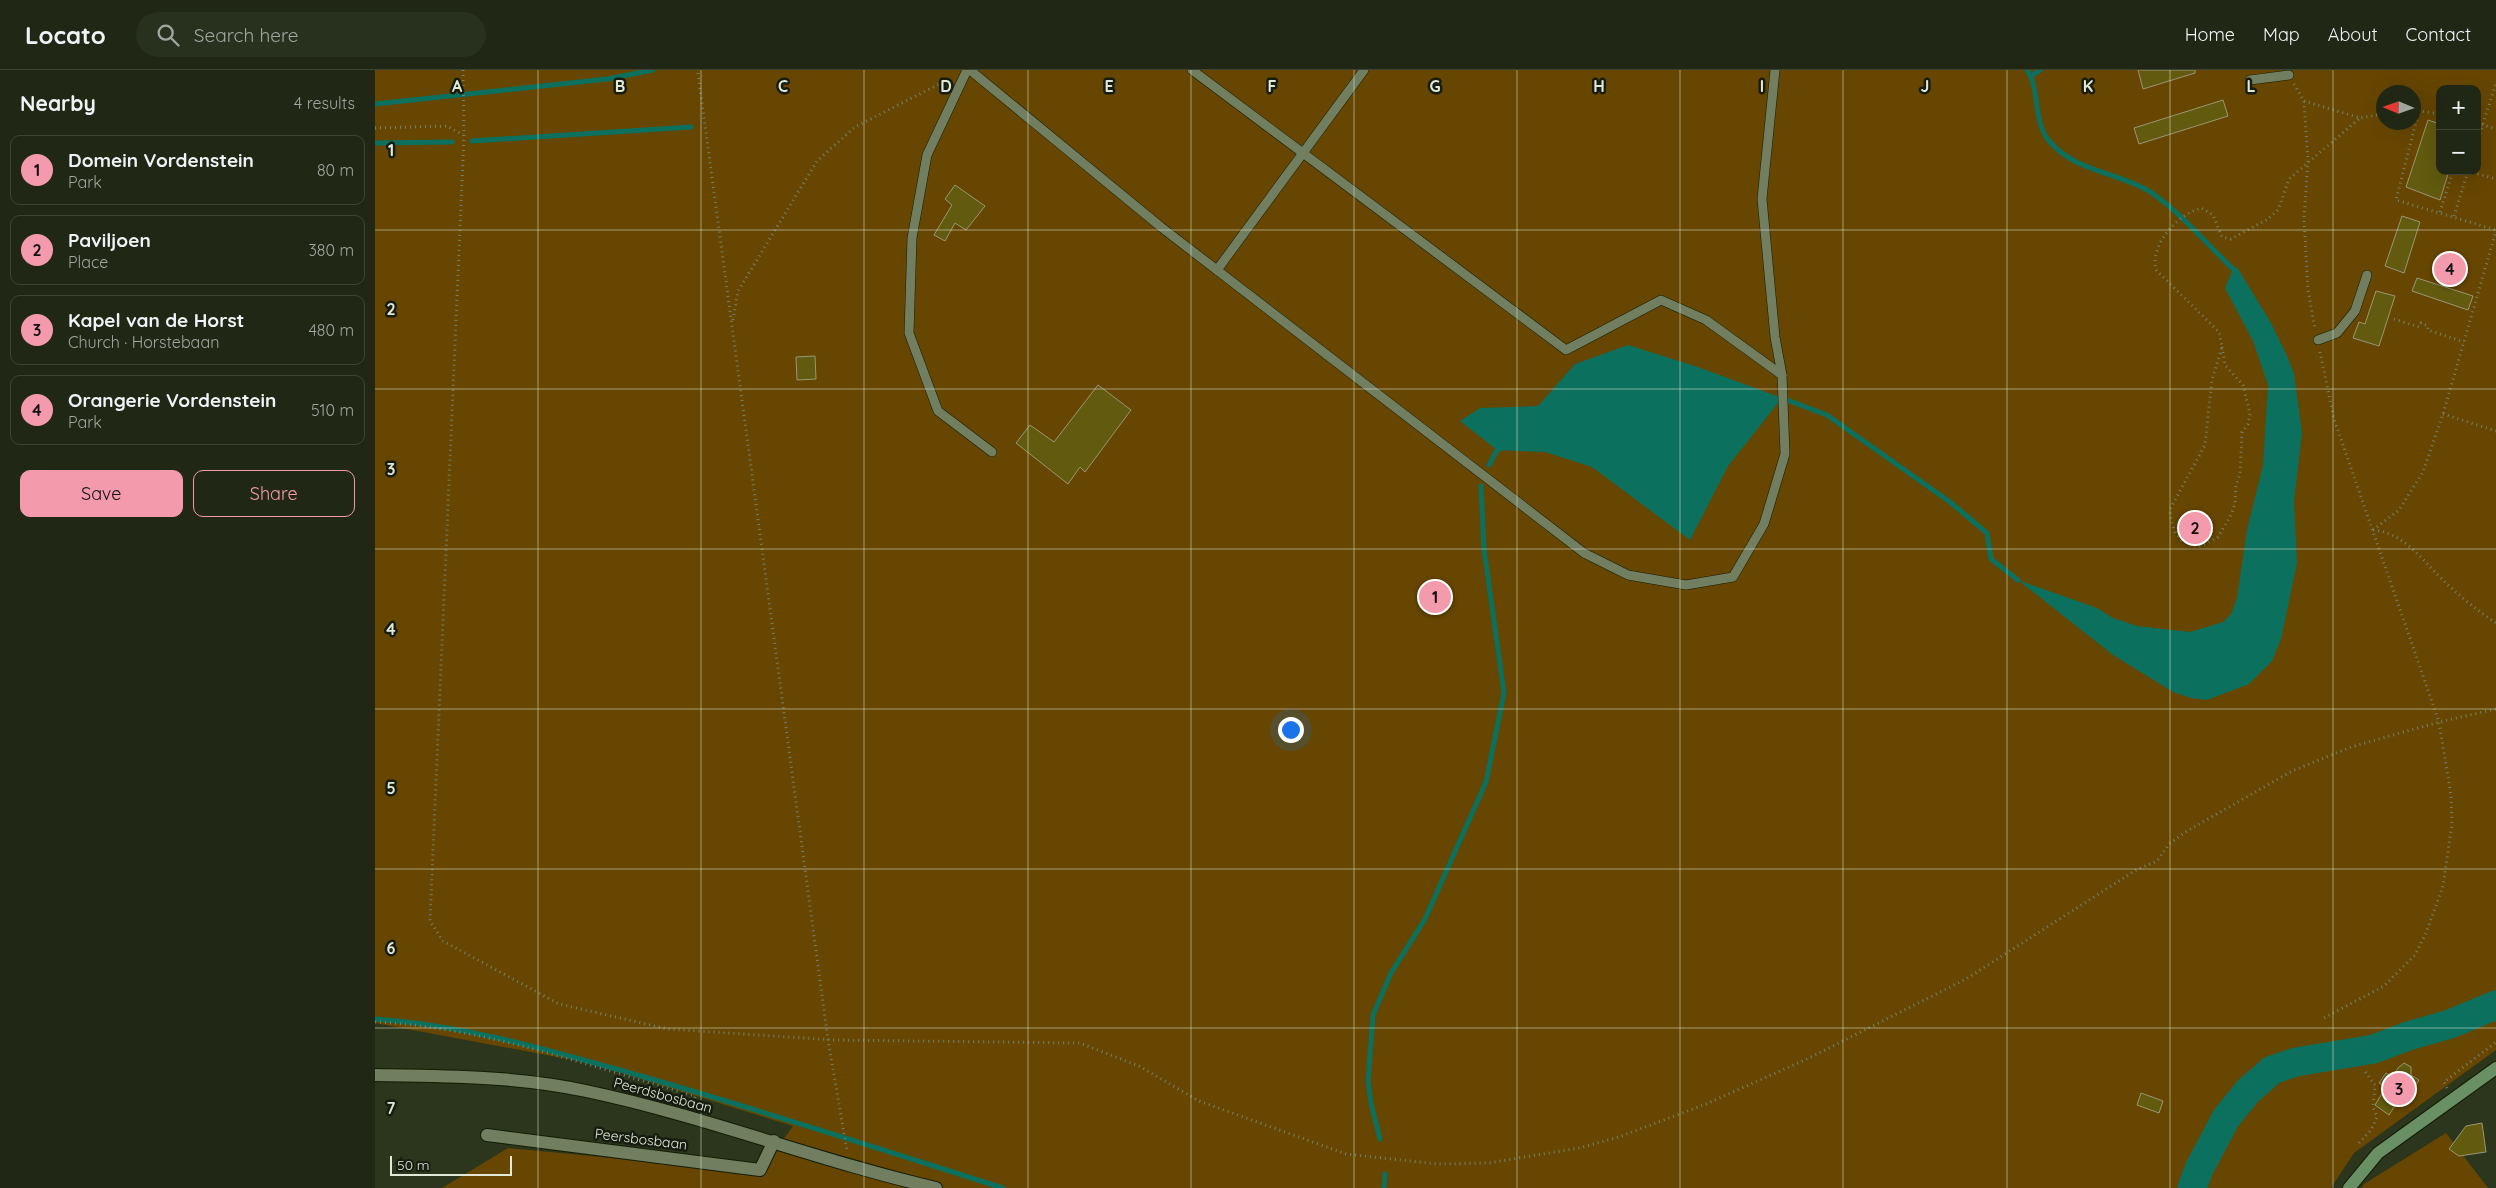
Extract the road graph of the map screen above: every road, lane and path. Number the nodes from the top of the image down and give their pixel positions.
1 (463, 70) edge
2 (969, 70) edge
3 (1192, 70) edge
4 (1364, 70) edge
5 (1775, 70) edge
6 (698, 73) dead end
7 (2289, 75) dead end
8 (951, 78) dead end
9 (2250, 80) dead end
10 (2496, 83) edge
11 (2421, 110) edge
12 (2436, 113) edge
13 (2376, 115) edge
14 (2359, 118) junction
15 (2483, 124) junction
16 (375, 128) edge
17 (2496, 129) edge
18 (2414, 130) edge
19 (2481, 130) edge
20 (464, 136) junction
21 (1303, 153) junction
22 (2308, 160) junction
23 (2452, 175) edge
24 (2467, 175) edge
25 (2481, 175) edge
26 (2496, 179) edge
27 (2440, 212) junction
28 (2454, 216) junction
29 (2496, 231) edge
30 (1217, 270) junction
31 (2367, 275) dead end
32 (2394, 319) dead end
33 (732, 326) junction
34 (2318, 340) junction
35 (2464, 342) junction
36 (2223, 346) junction
37 (1782, 375) junction
38 (2443, 414) junction
39 (2496, 431) edge
40 (991, 452) dead end
41 (2373, 530) junction
42 (2496, 623) edge
43 (2496, 709) edge
44 (2439, 722) junction
45 (2321, 1019) dead end
46 (375, 1022) edge
47 (828, 1040) junction
48 (2496, 1042) edge
49 (2496, 1068) edge
50 (2364, 1070) dead end
51 (375, 1076) edge
52 (2454, 1098) junction
53 (693, 1117) junction
54 (487, 1135) dead end
55 (774, 1141) junction
56 (2359, 1143) dead end
57 (850, 1164) junction
58 (936, 1188) edge
59 (2349, 1188) edge

1 - 20 path
2 - 30 lane
2 - 40 lane
3 - 21 lane
4 - 21 lane
5 - 37 lane
6 - 33 path
7 - 9 lane
8 - 33 path
10 - 15 path
11 - 12 path
13 - 14 path
14 - 22 path
14 - 22 path
15 - 17 path
15 - 19 path
16 - 20 path
18 - 27 path
20 - 47 path
21 - 30 lane
21 - 37 lane
22 - 34 path
22 - 36 path
23 - 27 path
24 - 28 path
25 - 26 path
27 - 28 path
28 - 29 path
29 - 35 path
30 - 37 lane
31 - 34 lane
32 - 35 path
33 - 47 path
34 - 41 path
35 - 38 path
36 - 36 path
38 - 39 path
38 - 41 path
41 - 42 path
41 - 44 path
43 - 44 path
44 - 45 path
44 - 47 path
46 - 53 path
47 - 57 path
48 - 52 path
49 - 52 street
50 - 56 path
51 - 53 street, Peerdsbosbaan
52 - 59 street
53 - 55 street, Peerdsbosbaan
54 - 55 street, Peersbosbaan
55 - 57 street, Peerdsbosbaan
57 - 58 street, Peerdsbosbaan

